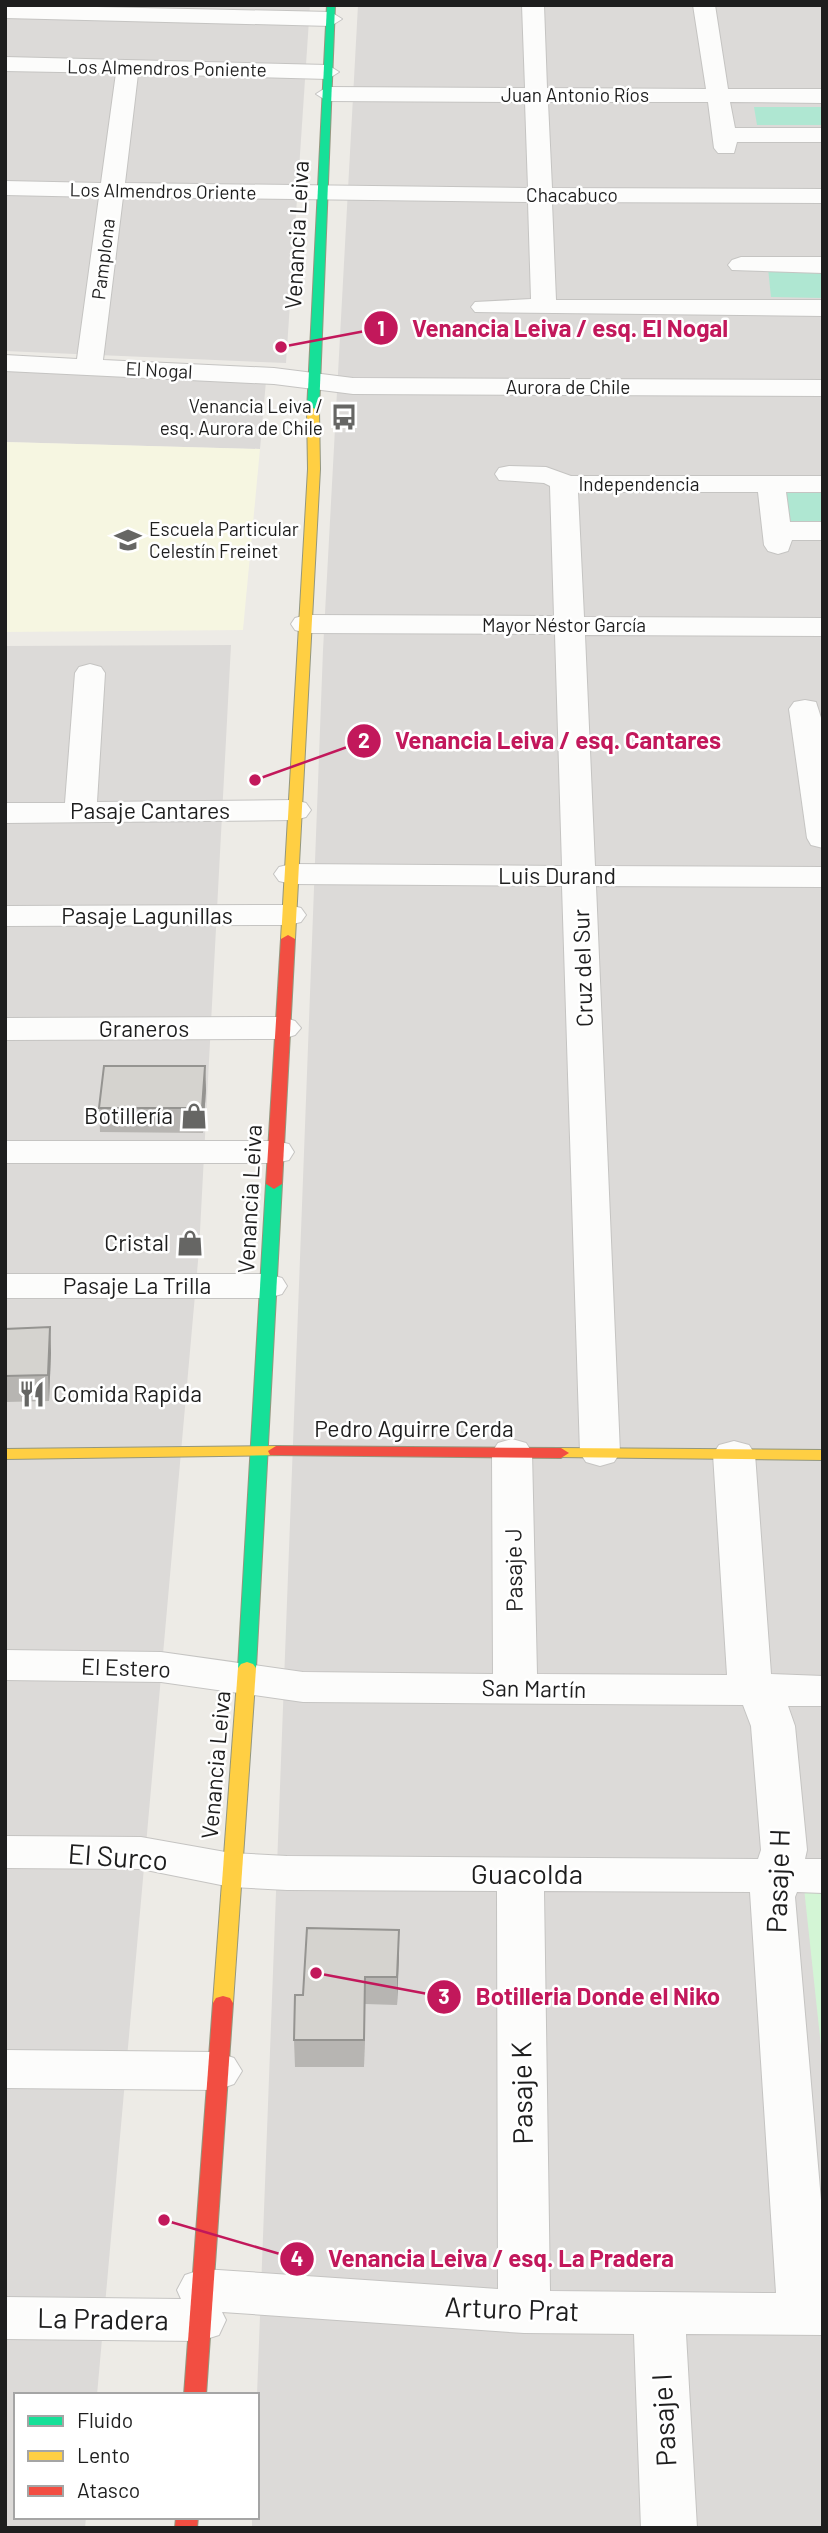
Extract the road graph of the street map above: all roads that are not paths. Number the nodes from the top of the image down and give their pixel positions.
1 (533, 5) edge
2 (704, 5) edge
3 (5, 11) edge
4 (331, 12) edge
5 (5, 65) edge
6 (128, 67) junction
7 (327, 83) junction
8 (536, 95) junction
9 (718, 96) junction
10 (823, 96) edge
11 (823, 135) edge
12 (5, 188) edge
13 (112, 190) junction
14 (321, 194) junction
15 (540, 195) junction
16 (823, 196) edge
17 (823, 265) edge
18 (484, 307) dead end
19 (544, 307) junction
20 (747, 307) junction
21 (823, 308) edge
22 (5, 363) edge
23 (89, 367) junction
24 (313, 381) junction
25 (823, 388) edge
26 (509, 474) dead end
27 (564, 484) junction
28 (771, 484) junction
29 (823, 484) edge
30 (823, 531) edge
31 (306, 624) junction
32 (570, 626) junction
33 (823, 627) edge
34 (90, 673) dead end
35 (812, 724) edge
36 (295, 810) junction
37 (80, 812) junction
38 (5, 813) edge
39 (823, 838) edge
40 (291, 874) junction
41 (579, 876) junction
42 (823, 877) edge
43 (289, 915) junction
44 (5, 916) edge
45 (283, 1028) junction
46 (5, 1029) edge
47 (5, 1152) edge
48 (275, 1152) junction
49 (5, 1286) edge
50 (268, 1286) junction
51 (258, 1452) junction
52 (512, 1452) junction
53 (600, 1453) junction
54 (5, 1454) edge
55 (734, 1454) junction
56 (823, 1455) edge
57 (5, 1665) edge
58 (246, 1678) junction
59 (515, 1688) junction
60 (760, 1691) junction
61 (823, 1691) edge
62 (5, 1852) edge
63 (231, 1870) junction
64 (520, 1874) junction
65 (778, 1875) junction
66 (823, 1876) edge
67 (5, 2069) edge
68 (217, 2071) junction
69 (201, 2305) junction
70 (524, 2312) junction
71 (659, 2312) junction
72 (813, 2314) edge
73 (5, 2318) edge
74 (195, 2393) edge
75 (669, 2528) edge

1 - 8 street
2 - 9 street
3 - 4 street
4 - 7 street, Venancia Leiva
5 - 6 street, Los Almendros Poniente
6 - 7 street, Los Almendros Poniente
6 - 13 street, Pamplona
7 - 8 street, Juan Antonio Ríos
7 - 14 street, Venancia Leiva
8 - 9 street, Juan Antonio Ríos
8 - 15 street
9 - 10 street, Juan Antonio Ríos
9 - 11 street
12 - 13 street, Los Almendros Oriente
13 - 14 street, Los Almendros Oriente
13 - 23 street, Pamplona
14 - 15 street, Chacabuco
14 - 24 street, Venancia Leiva
15 - 16 street, Chacabuco
15 - 19 street
17 - 20 street
18 - 19 street
19 - 20 street
20 - 21 street
22 - 23 street, El Nogal
23 - 24 street, El Nogal
24 - 25 street, Aurora de Chile
24 - 31 street, Venancia Leiva
26 - 27 street, Independencia
27 - 28 street, Independencia
27 - 32 street, Cruz del Sur
28 - 29 street, Independencia
28 - 30 street
31 - 32 street, Mayor Néstor García
31 - 36 street, Venancia Leiva
32 - 33 street, Mayor Néstor García
32 - 41 street, Cruz del Sur
34 - 37 street
35 - 39 street
36 - 37 street, Pasaje Cantares
36 - 40 street, Venancia Leiva
37 - 38 street, Pasaje Cantares
40 - 41 street, Luis Durand
40 - 43 street, Venancia Leiva
41 - 42 street, Luis Durand
41 - 53 street, Cruz del Sur
43 - 44 street, Pasaje Lagunillas
43 - 45 street, Venancia Leiva
45 - 46 street, Graneros
45 - 48 street, Venancia Leiva
47 - 48 street
48 - 50 street, Venancia Leiva
49 - 50 street, Pasaje La Trilla
50 - 51 street, Venancia Leiva
51 - 52 street, Pedro Aguirre Cerda
51 - 54 street, Pedro Aguirre Cerda
51 - 58 street, Venancia Leiva
52 - 53 street, Pedro Aguirre Cerda
52 - 59 street, Pasaje J
53 - 55 street, Pedro Aguirre Cerda
55 - 56 street, Pedro Aguirre Cerda
55 - 60 street, Pasaje H
57 - 58 street, El Estero
58 - 59 street, San Martín
58 - 63 street, Venancia Leiva
59 - 60 street, San Martín
60 - 61 street, San Martín
60 - 65 street, Pasaje H
62 - 63 street, El Surco
63 - 64 street, Guacolda
63 - 68 street, Venancia Leiva
64 - 65 street, Guacolda
64 - 70 street, Pasaje K
65 - 66 street, Guacolda
65 - 72 street, Pasaje H
67 - 68 street
68 - 69 street, Venancia Leiva
69 - 70 street, Arturo Prat
69 - 73 street, La Pradera
69 - 74 street, Venancia Leiva
70 - 71 street, Arturo Prat
71 - 72 street, Arturo Prat
71 - 75 street, Pasaje I

